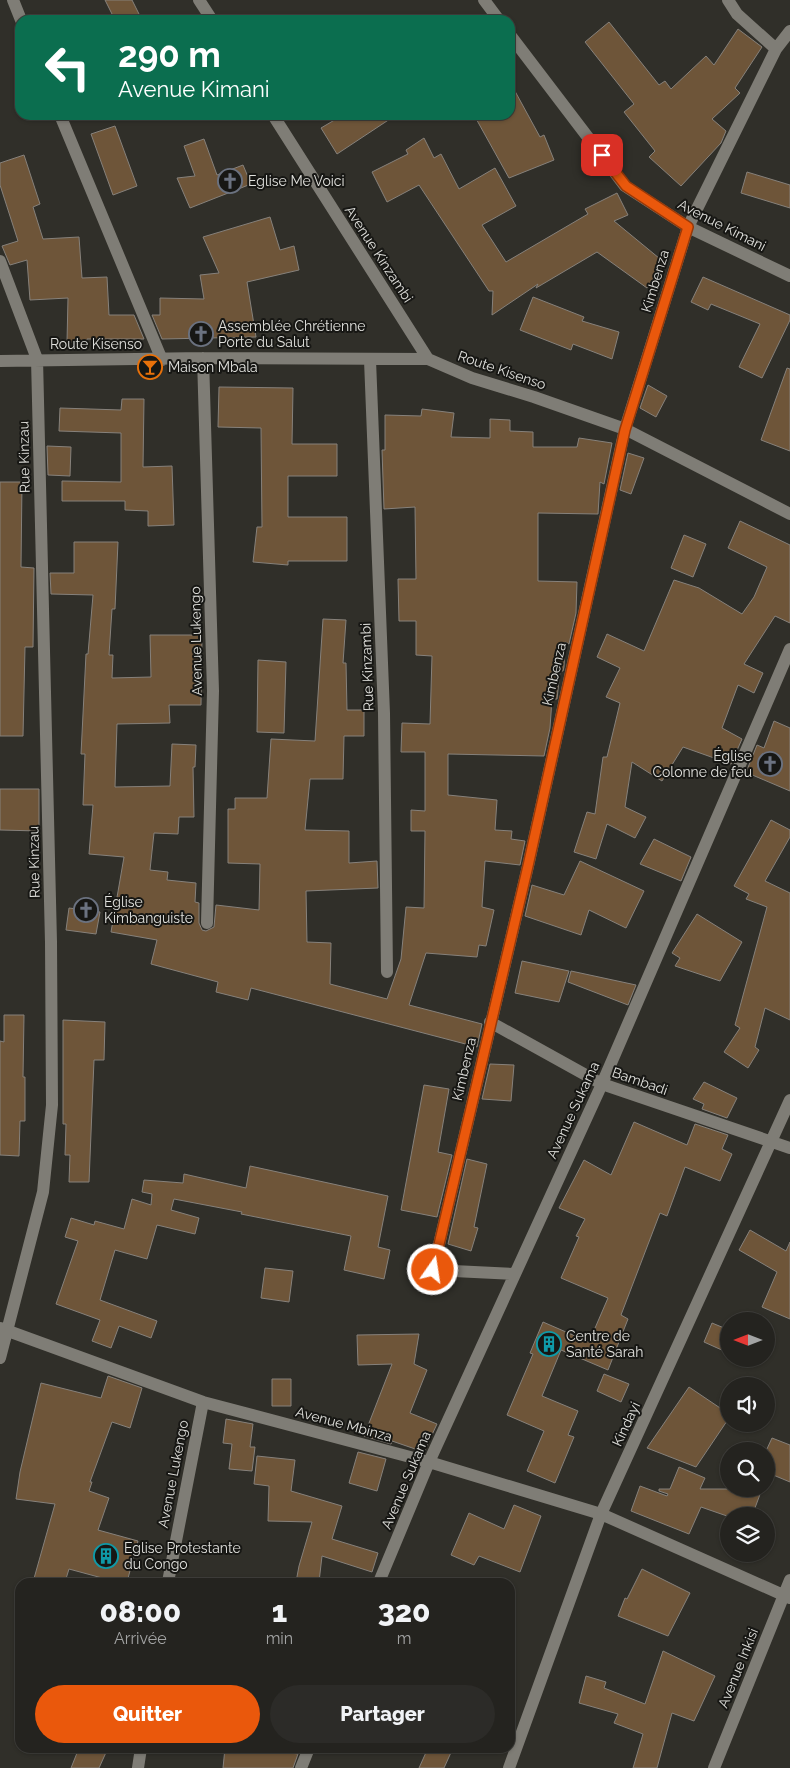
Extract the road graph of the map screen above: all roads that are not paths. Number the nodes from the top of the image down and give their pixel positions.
1 (13, 0) edge
2 (199, 0) edge
3 (484, 0) edge
4 (728, 0) edge
5 (19, 15) edge
6 (209, 15) edge
7 (495, 15) edge
8 (790, 31) edge
9 (515, 41) edge
10 (776, 49) junction
11 (62, 120) edge
12 (275, 120) edge
13 (688, 227) junction
14 (0, 261) edge
15 (790, 276) edge
16 (203, 358) junction
17 (37, 359) junction
18 (428, 359) junction
19 (162, 360) junction
20 (370, 360) junction
21 (0, 361) edge
22 (625, 430) junction
23 (790, 514) edge
24 (790, 648) edge
25 (207, 924) dead end
26 (386, 972) dead end
27 (490, 1022) junction
28 (602, 1084) junction
29 (790, 1100) edge
30 (772, 1142) junction
31 (790, 1148) edge
32 (514, 1274) junction
33 (4, 1329) edge
34 (0, 1358) edge
35 (202, 1402) junction
36 (429, 1462) junction
37 (601, 1514) junction
38 (169, 1578) edge
39 (381, 1578) edge
40 (790, 1580) edge
41 (787, 1597) edge
42 (515, 1751) edge
43 (140, 1753) edge
44 (307, 1753) edge
45 (514, 1753) edge
46 (138, 1768) edge
47 (301, 1768) edge
48 (509, 1768) edge
49 (714, 1768) edge

1 - 5 street
2 - 6 street
3 - 7 street
4 - 10 street
8 - 10 street, Kimbenza
9 - 13 street, Avenue Kimani
10 - 13 street, Kimbenza
11 - 19 street
12 - 18 street, Avenue Kinzambi
13 - 15 street, Avenue Kimani
13 - 22 street, Kimbenza
14 - 17 street, Rue Kinzau
16 - 19 street, Route Kisenso
16 - 20 street, Route Kisenso
16 - 25 street, Avenue Lukengo
17 - 19 street, Route Kisenso
17 - 21 street, Route Kisenso
17 - 33 street, Rue Kinzau
18 - 20 street, Route Kisenso
18 - 22 street, Route Kisenso
20 - 26 street, Rue Kinzambi
22 - 23 street, Route Kisenso
22 - 27 street, Kimbenza
24 - 28 street, Avenue Sukama
27 - 28 street, Bambadi
27 - 32 street, Kimbenza
28 - 30 street, Bambadi
28 - 32 street, Avenue Sukama
29 - 30 street, Kindayi
30 - 31 street, Bambadi
30 - 37 street, Kindayi
32 - 36 street, Avenue Sukama
33 - 34 street, Rue Kinzau
33 - 35 street, Avenue Mbinza
35 - 36 street, Avenue Mbinza
35 - 38 street, Avenue Lukengo
36 - 37 street, Avenue Mbinza
36 - 39 street, Avenue Sukama
37 - 41 street, Avenue Mbinza
37 - 42 street, Kindayi
40 - 41 street, Avenue Inkisi
41 - 49 street, Avenue Inkisi
43 - 46 street
44 - 47 street
45 - 48 street, Kindayi

